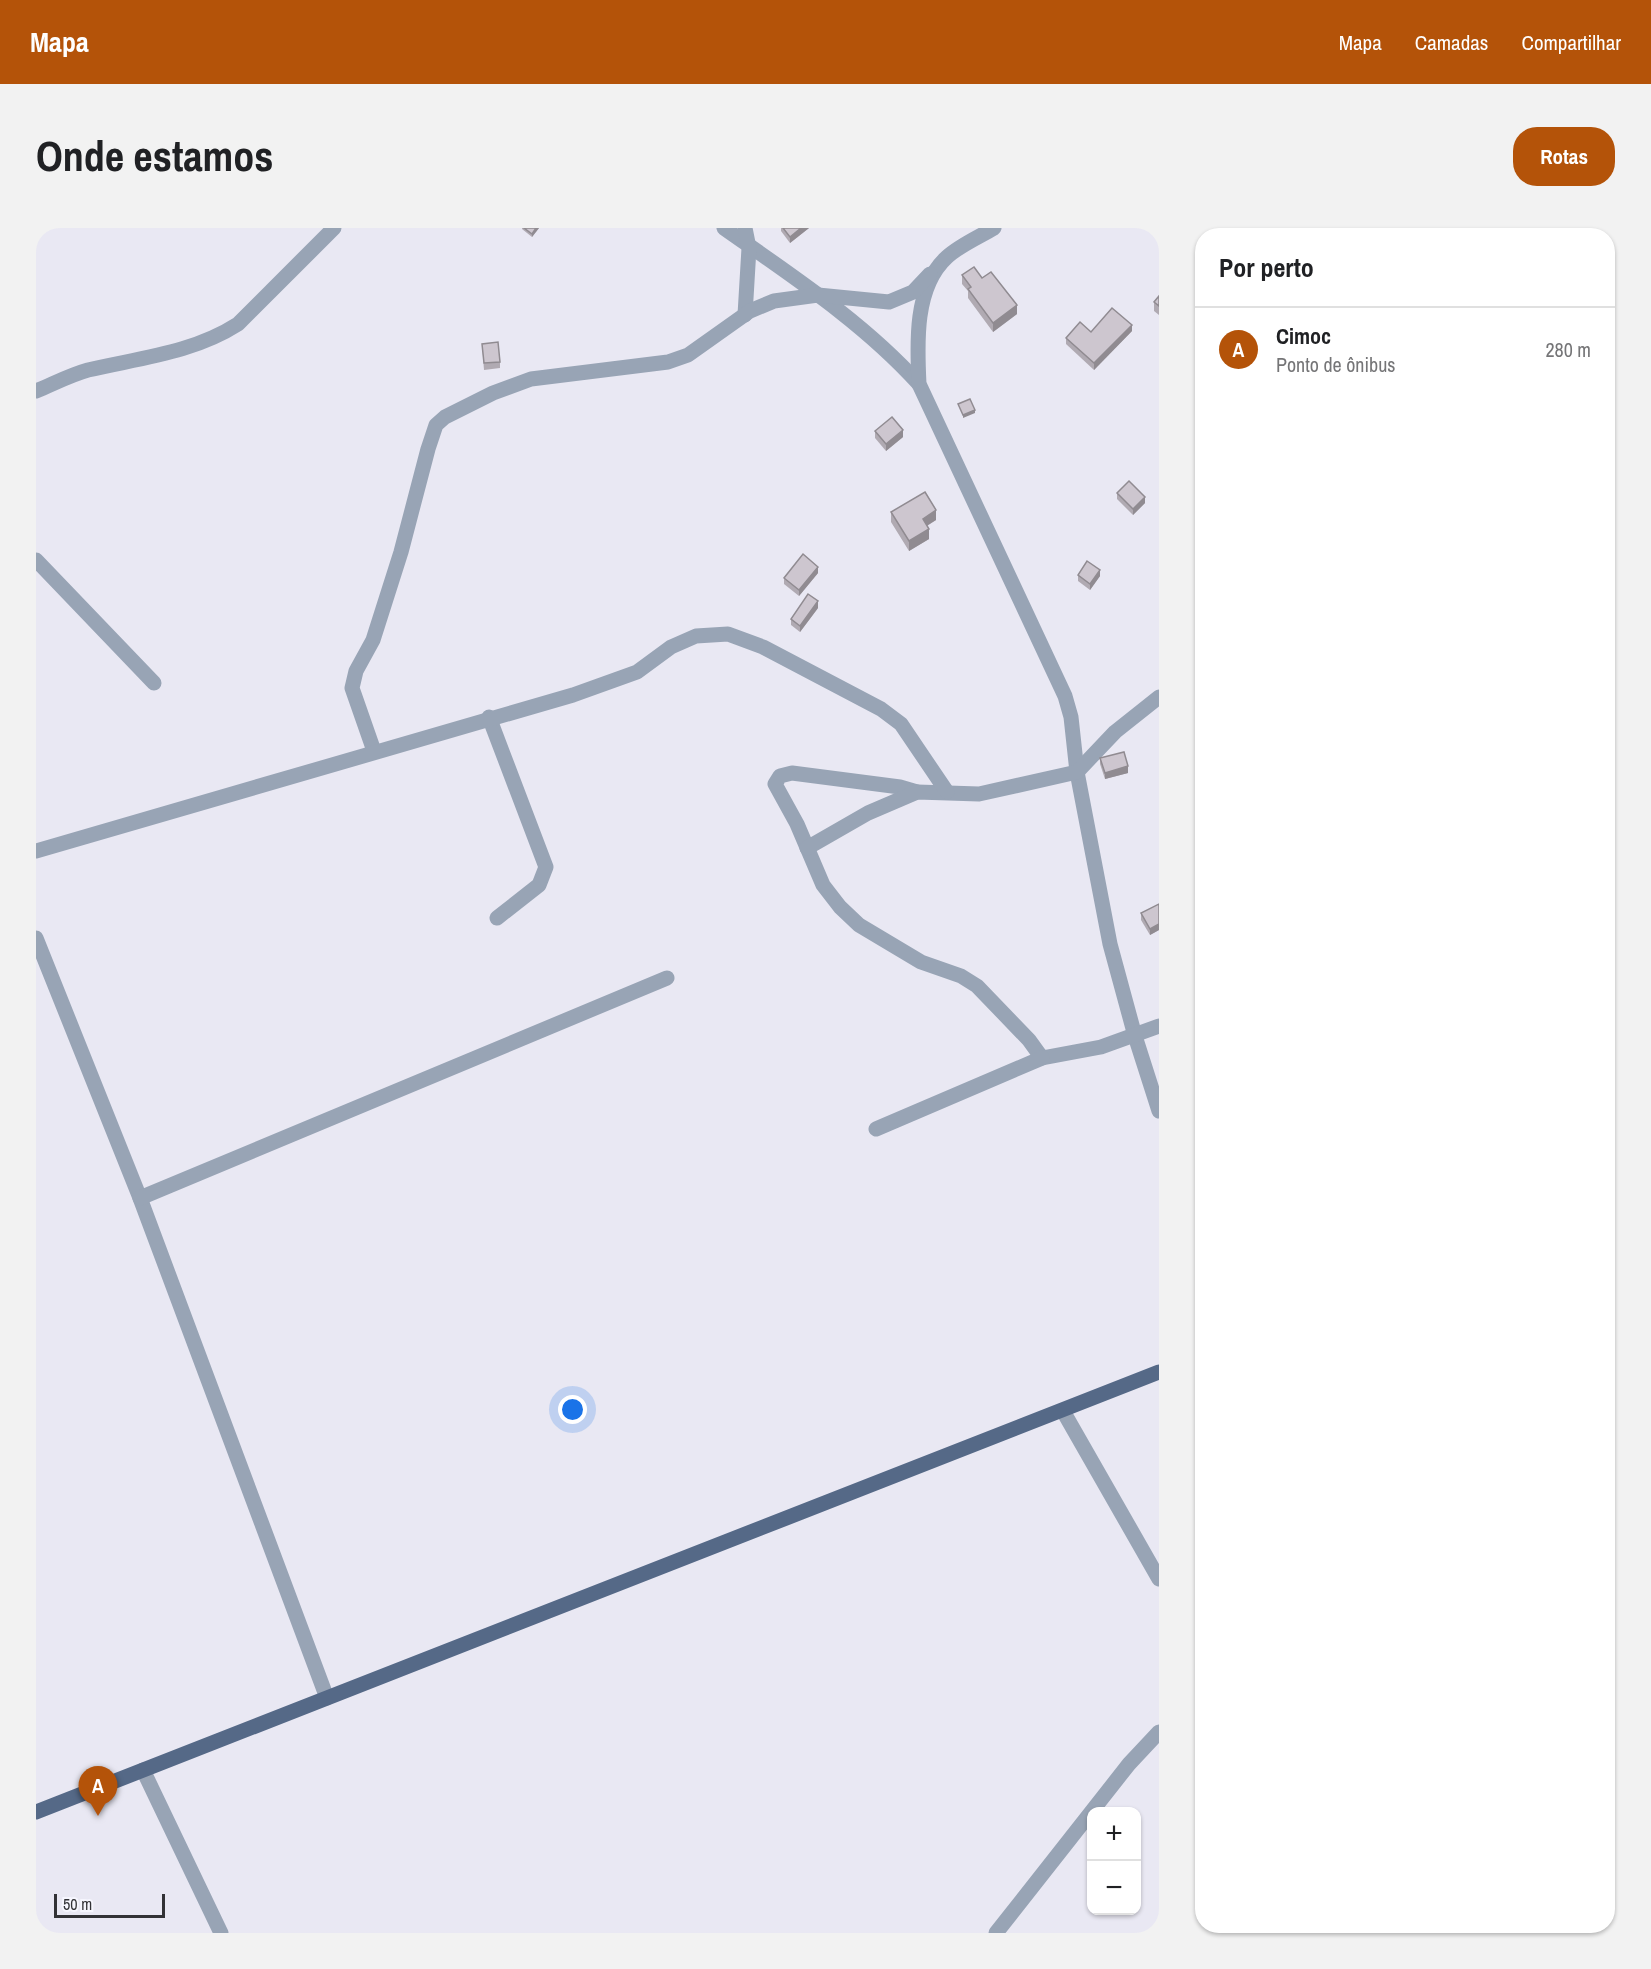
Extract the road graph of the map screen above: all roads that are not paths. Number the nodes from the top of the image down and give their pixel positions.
1 (334, 228) edge
2 (724, 228) edge
3 (745, 228) edge
4 (994, 228) edge
5 (750, 248) junction
6 (946, 257) junction
7 (818, 295) junction
8 (745, 315) junction
9 (919, 384) junction
10 (36, 391) edge
11 (36, 560) edge
12 (154, 683) dead end
13 (1159, 697) edge
14 (489, 717) junction
15 (374, 751) junction
16 (1077, 772) junction
17 (917, 792) junction
18 (947, 792) junction
19 (807, 848) junction
20 (36, 851) edge
21 (497, 918) dead end
22 (36, 938) edge
23 (667, 978) dead end
24 (1159, 1026) edge
25 (1135, 1036) junction
26 (1042, 1058) junction
27 (1159, 1111) edge
28 (876, 1129) dead end
29 (140, 1198) junction
30 (1159, 1372) edge
31 (1063, 1411) junction
32 (1159, 1579) edge
33 (327, 1698) junction
34 (1159, 1732) edge
35 (143, 1770) junction
36 (36, 1812) edge
37 (221, 1933) edge
38 (996, 1933) edge

1 - 10 street
2 - 5 street
3 - 5 street
4 - 6 street
5 - 7 street
5 - 8 street
6 - 7 street
6 - 9 street
7 - 8 street
7 - 9 street
8 - 15 street
9 - 16 street
11 - 12 street
13 - 16 street
14 - 15 street
14 - 18 street
14 - 21 street
15 - 20 street
16 - 18 street
16 - 25 street
17 - 18 street
17 - 19 street
17 - 19 street
19 - 26 street
22 - 29 street
23 - 29 street
24 - 25 street
25 - 26 street
25 - 27 street
26 - 28 street
29 - 33 street
30 - 31 main road
31 - 32 street
31 - 33 main road
33 - 35 main road
34 - 38 street
35 - 36 main road
35 - 37 street

